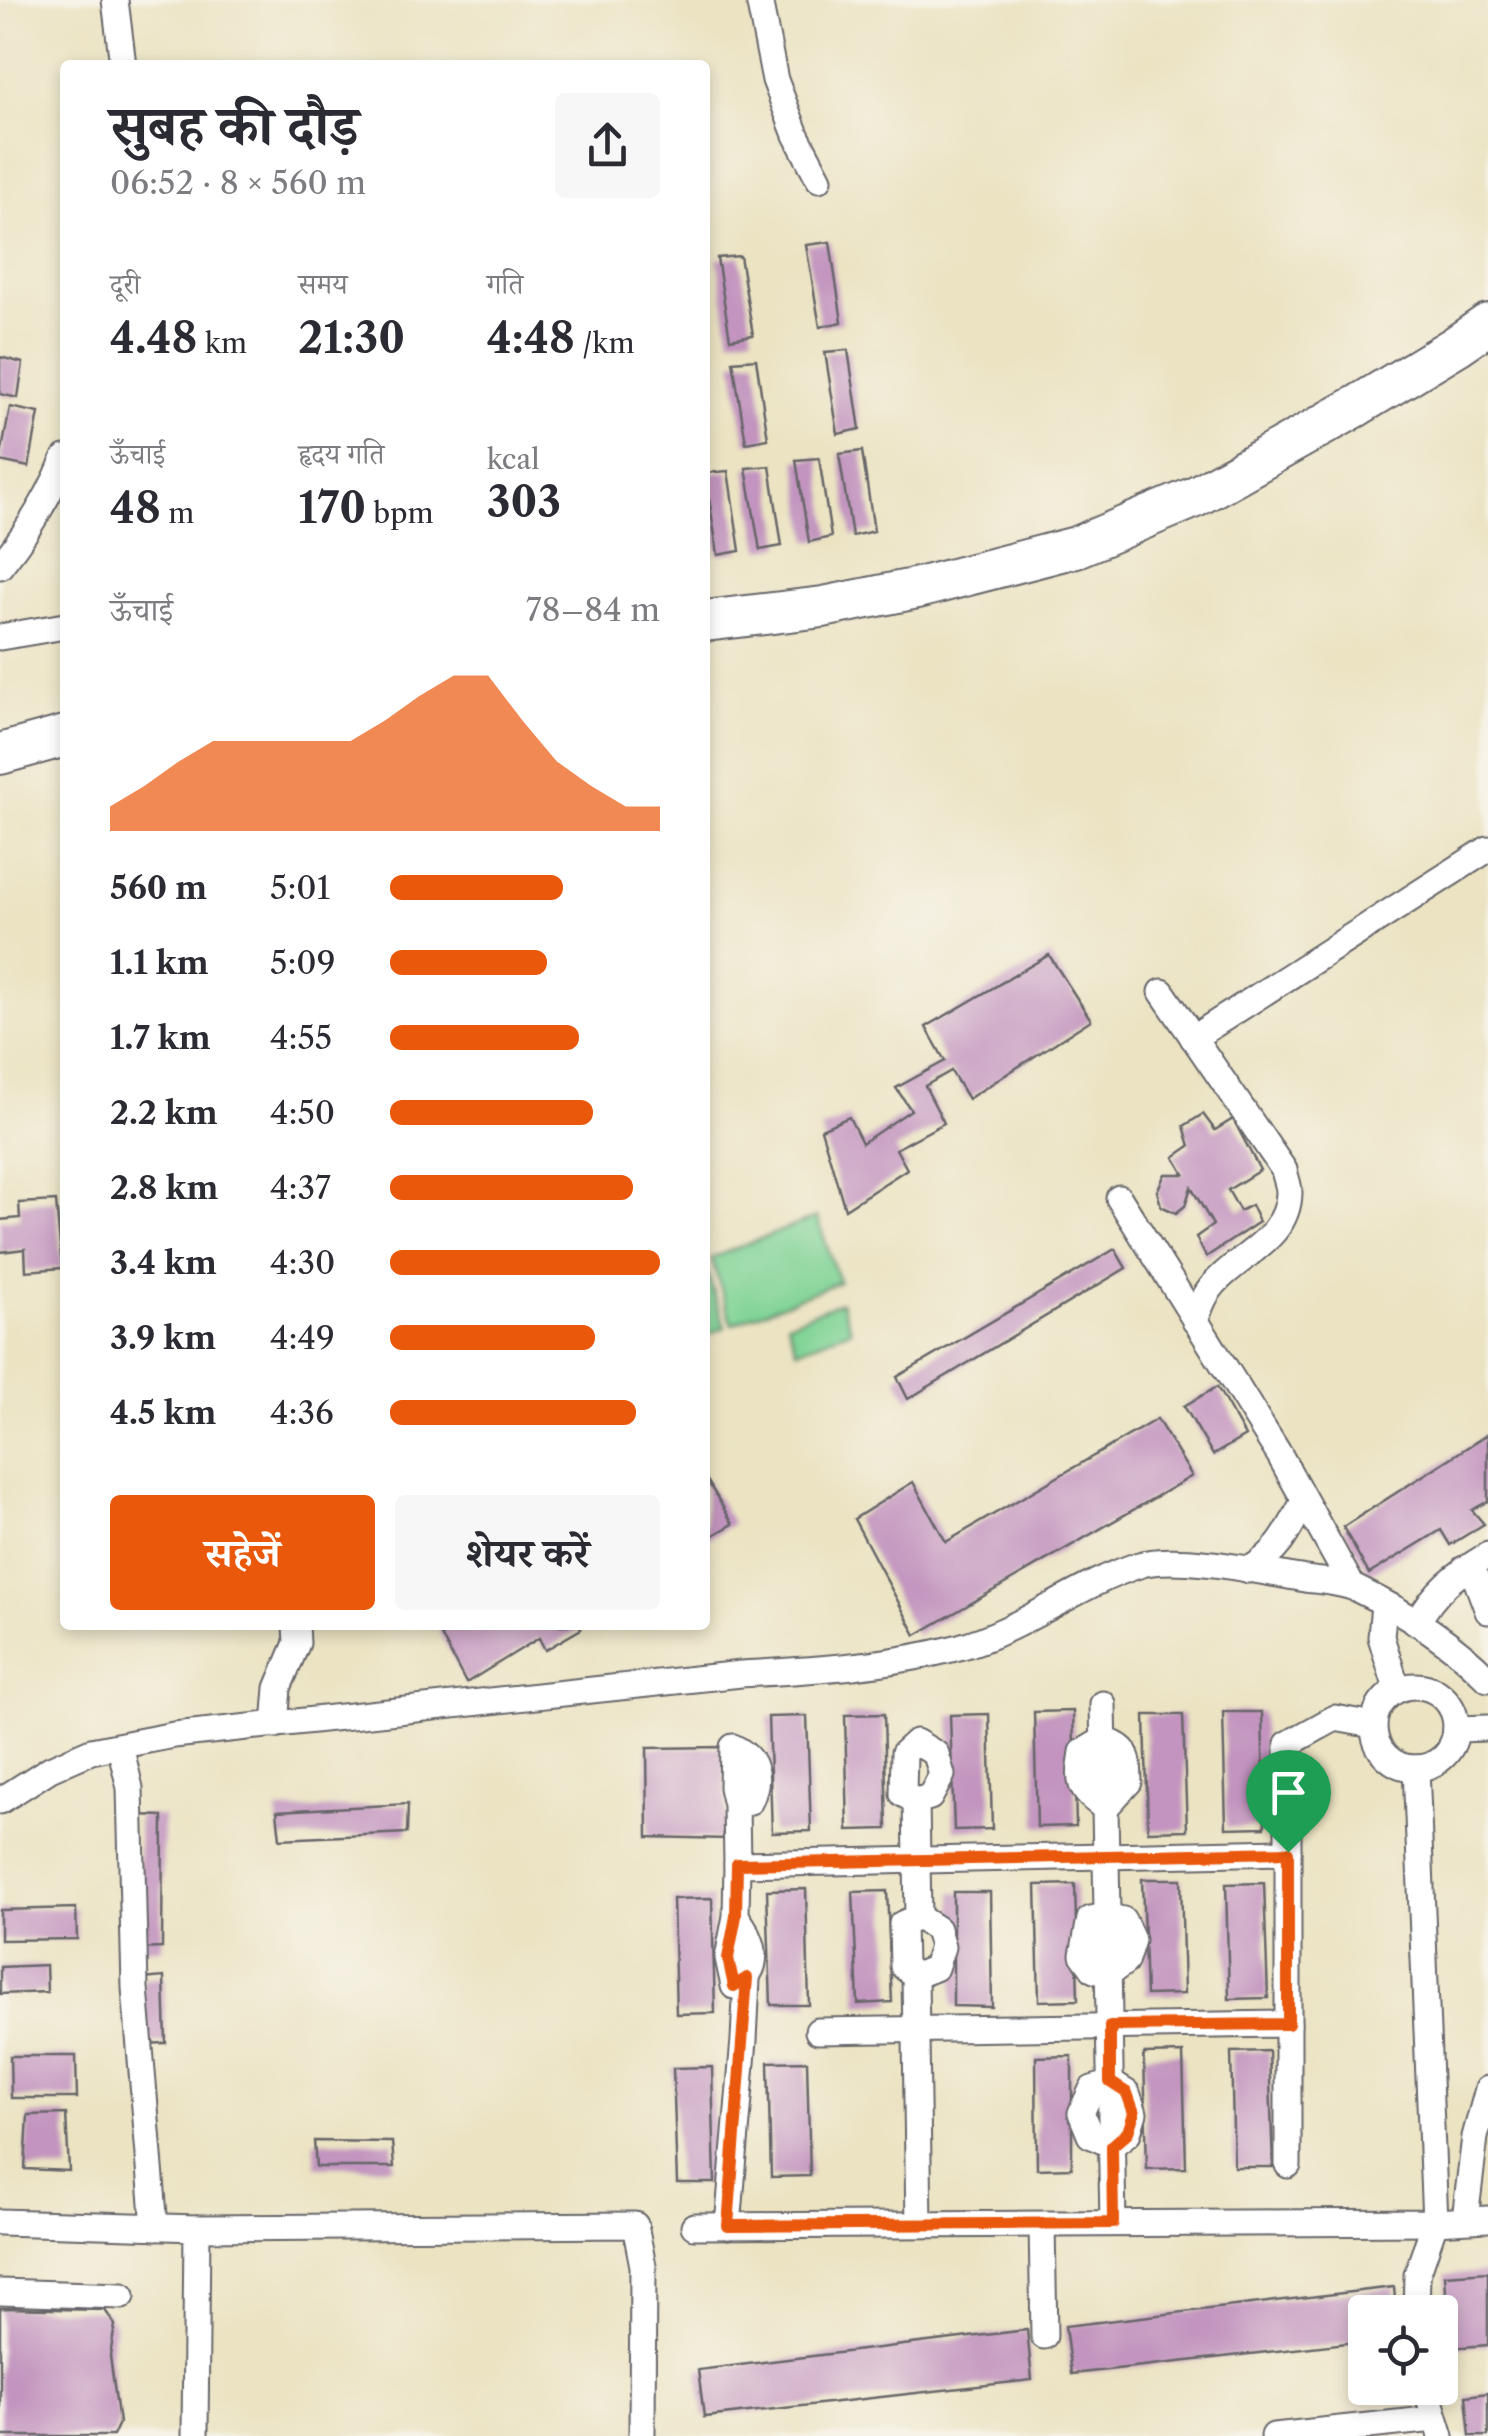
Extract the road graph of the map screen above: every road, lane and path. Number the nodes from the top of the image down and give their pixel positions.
1 (114, 0) edge
2 (759, 0) edge
3 (122, 60) edge
4 (819, 179) dead end
5 (1488, 324) edge
6 (60, 471) edge
7 (0, 566) edge
8 (710, 620) edge
9 (60, 627) edge
10 (0, 636) edge
11 (60, 737) edge
12 (0, 754) edge
13 (1488, 848) edge
14 (1162, 992) dead end
15 (1193, 1038) junction
16 (1120, 1198) dead end
17 (1195, 1320) junction
18 (1304, 1501) junction
19 (1488, 1556) edge
20 (1464, 1569) junction
21 (1249, 1570) junction
22 (1352, 1586) junction
23 (1384, 1604) junction
24 (1488, 1611) edge
25 (1416, 1623) junction
26 (296, 1630) edge
27 (1488, 1679) edge
28 (1397, 1689) junction
29 (1103, 1704) dead end
30 (1373, 1724) junction
31 (275, 1725) junction
32 (1488, 1728) edge
33 (1456, 1729) junction
34 (120, 1746) junction
35 (1416, 1768) junction
36 (0, 1800) edge
37 (916, 1801) dead end
38 (736, 1805) dead end
39 (1288, 1852) junction
40 (1106, 1856) junction
41 (917, 1860) junction
42 (737, 1864) junction
43 (918, 1917) junction
44 (915, 1976) junction
45 (1288, 2024) junction
46 (1110, 2026) junction
47 (916, 2030) junction
48 (818, 2031) dead end
49 (1488, 2089) edge
50 (1288, 2165) dead end
51 (1476, 2219) edge
52 (0, 2222) edge
53 (1436, 2222) junction
54 (1113, 2223) junction
55 (918, 2224) junction
56 (1042, 2225) junction
57 (694, 2226) dead end
58 (728, 2226) junction
59 (155, 2227) junction
60 (197, 2228) junction
61 (0, 2292) edge
62 (1416, 2295) edge
63 (122, 2296) dead end
64 (1044, 2336) dead end
65 (1421, 2428) edge
66 (196, 2436) edge
67 (642, 2436) edge
68 (1274, 2436) edge

1 - 3 street
2 - 4 street
5 - 8 main road
6 - 7 street
9 - 10 street
11 - 12 main road
13 - 15 street
14 - 15 street
15 - 17 street
16 - 17 street
17 - 18 street
18 - 21 street
18 - 22 street
19 - 20 street
20 - 24 street
20 - 25 street
21 - 22 street
21 - 31 street
22 - 23 street
23 - 25 street
23 - 28 street
25 - 27 street
26 - 31 street
28 - 30 street
28 - 33 street
29 - 40 street
30 - 35 street
30 - 39 street
31 - 34 street
32 - 33 street
33 - 35 street
34 - 36 street
34 - 59 street
35 - 53 street
37 - 41 street
38 - 42 street
39 - 40 street
39 - 45 street
40 - 41 street
40 - 46 street
41 - 42 street
41 - 43 street
42 - 58 street
43 - 44 street
43 - 44 street
44 - 47 street
45 - 46 street
45 - 50 street
46 - 47 street
46 - 54 street
47 - 48 street
47 - 55 street
49 - 51 street
51 - 53 street
52 - 59 street
53 - 54 street
53 - 62 street
54 - 56 street
55 - 56 street
55 - 58 street
56 - 64 street
57 - 58 street
59 - 60 street
60 - 66 street
60 - 67 street
61 - 63 street
65 - 68 street

